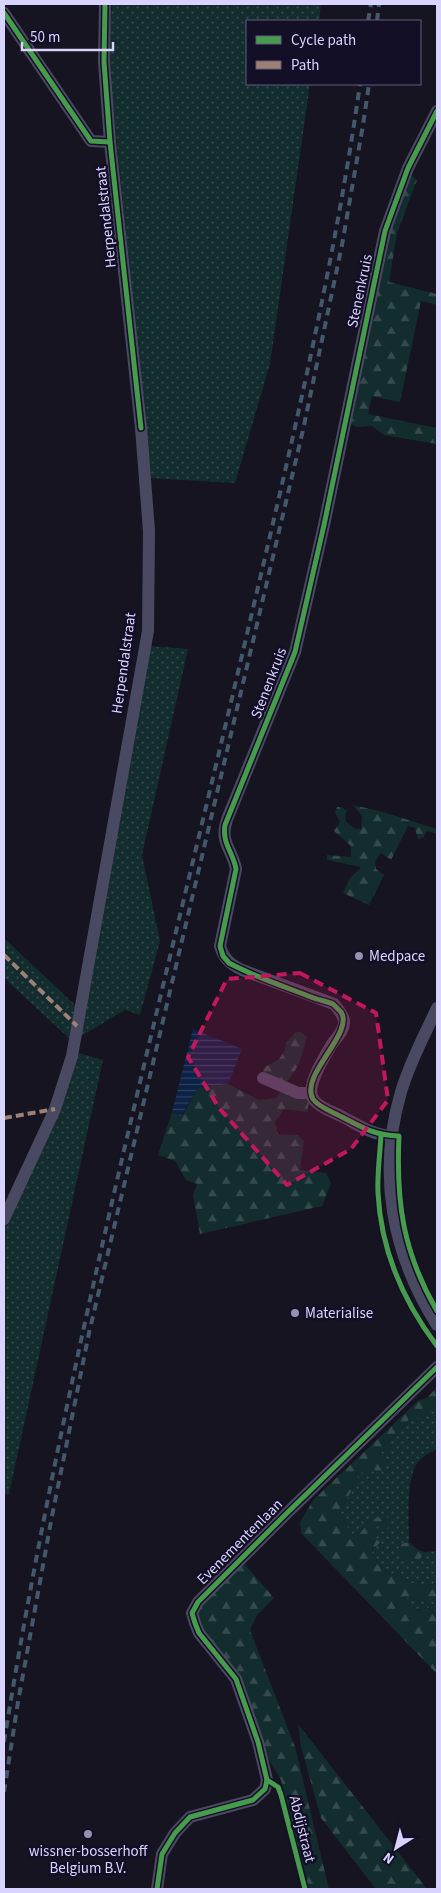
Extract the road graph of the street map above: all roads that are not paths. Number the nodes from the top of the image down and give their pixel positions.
1 (105, 4) edge
2 (4, 13) edge
3 (437, 111) edge
4 (110, 142) junction
5 (437, 1008) edge
6 (263, 1078) dead end
7 (311, 1093) junction
8 (391, 1136) junction
9 (4, 1219) edge
10 (437, 1325) edge
11 (437, 1367) edge
12 (157, 1889) edge

1 - 4 street, Herpendalstraat
2 - 4 street
3 - 7 street, Stenenkruis
4 - 9 street, Herpendalstraat
5 - 8 street
6 - 7 street
7 - 8 street
8 - 10 street
11 - 12 street, Evenementenlaan

